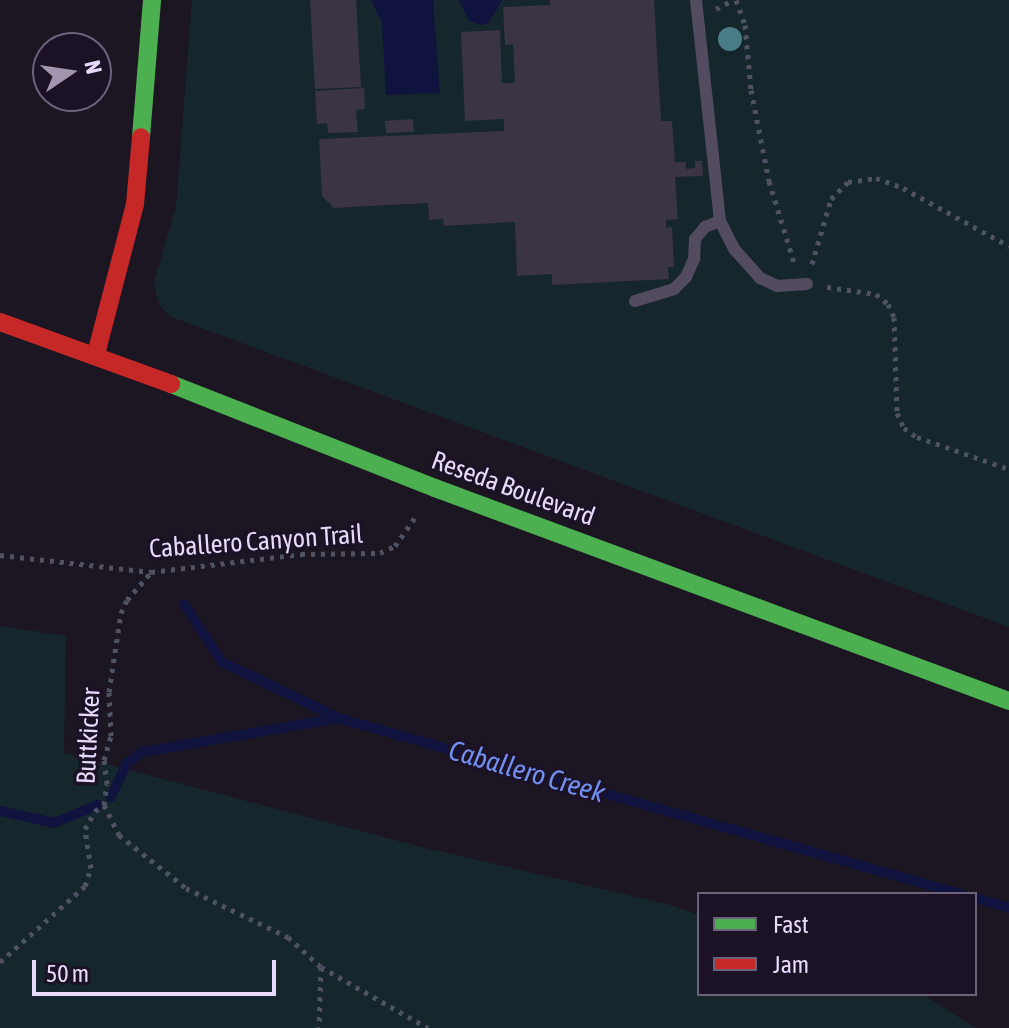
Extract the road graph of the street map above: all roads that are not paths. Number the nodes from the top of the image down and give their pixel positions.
1 (152, 0) edge
2 (696, 0) edge
3 (720, 221) junction
4 (807, 284) road end
5 (635, 301) dead end
6 (0, 322) edge
7 (96, 354) junction
8 (1009, 701) edge

1 - 7 main road
2 - 3 lane
3 - 4 lane
3 - 5 lane
6 - 7 main road, Reseda Boulevard
7 - 8 main road, Reseda Boulevard

